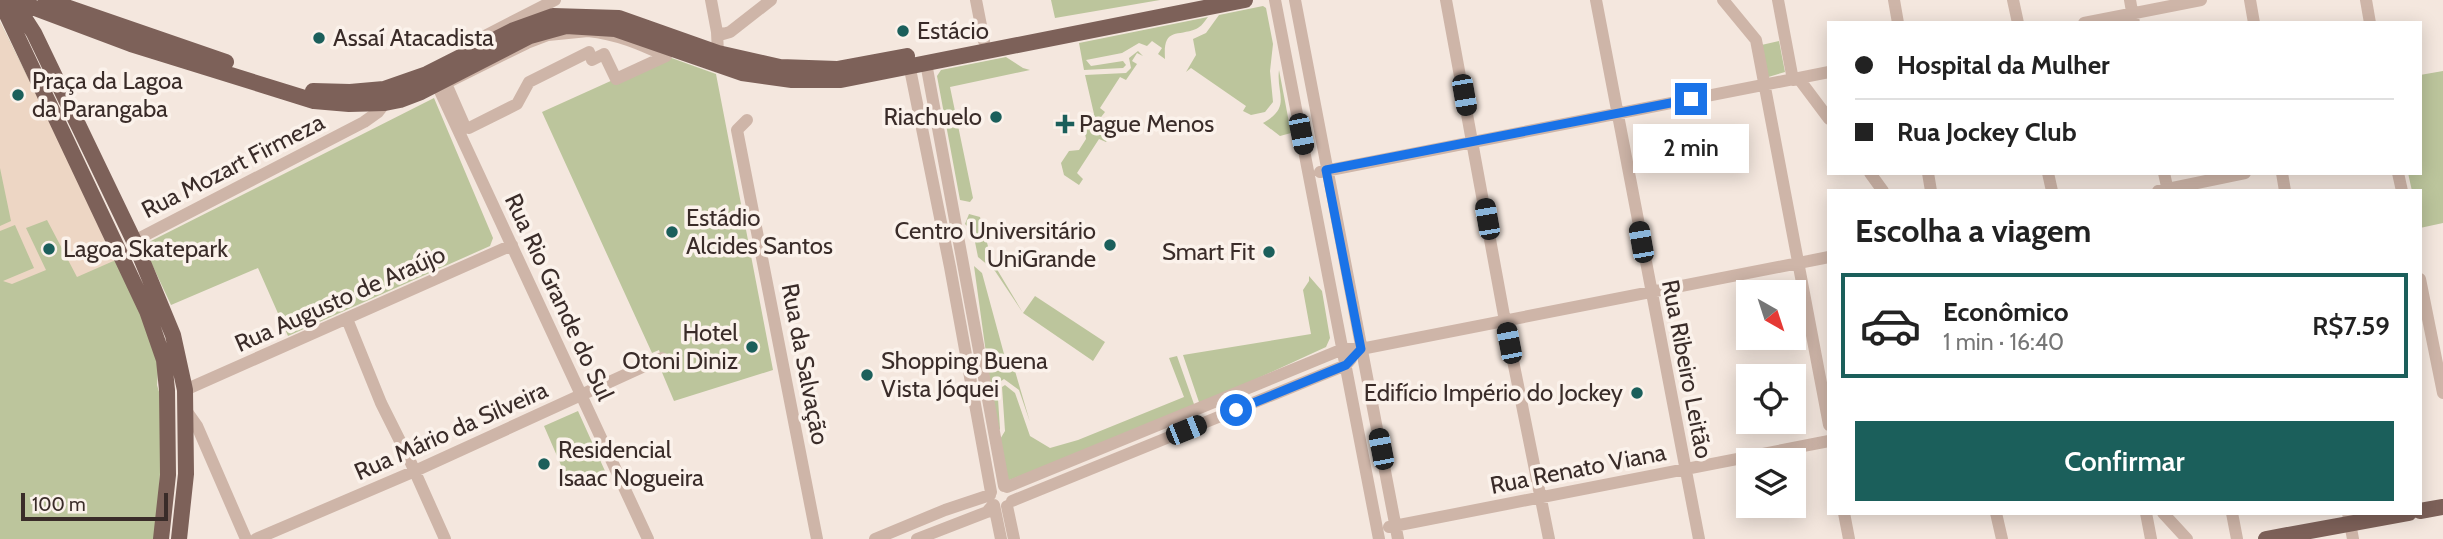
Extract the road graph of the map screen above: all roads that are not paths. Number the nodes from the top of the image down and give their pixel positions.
1 (47, 0) edge
2 (771, 0) edge
3 (976, 0) edge
4 (1191, 0) edge
5 (1245, 0) edge
6 (1275, 0) edge
7 (1295, 0) edge
8 (1446, 0) edge
9 (1596, 0) edge
10 (1723, 0) edge
11 (1778, 0) edge
12 (1894, 0) edge
13 (2013, 0) edge
14 (2130, 0) edge
15 (2202, 0) edge
16 (2250, 0) edge
17 (2367, 0) edge
18 (714, 2) edge
19 (7, 4) edge
20 (556, 5) edge
21 (2133, 18) edge
22 (1898, 21) edge
23 (2018, 21) edge
24 (2104, 21) edge
25 (2253, 21) edge
26 (2370, 21) edge
27 (588, 31) joint
28 (718, 32) junction
29 (984, 41) junction
30 (718, 53) junction
31 (908, 61) junction
32 (926, 63) junction
33 (1827, 72) edge
34 (434, 78) junction
35 (1796, 79) junction
36 (1765, 85) junction
37 (421, 92) junction
38 (386, 103) junction
39 (1617, 114) junction
40 (1827, 117) edge
41 (747, 120) dead end
42 (352, 128) junction
43 (1473, 142) junction
44 (1326, 170) junction
45 (1309, 174) junction
46 (2235, 175) edge
47 (2169, 189) edge
48 (953, 213) junction
49 (940, 215) junction
50 (134, 241) junction
51 (512, 245) junction
52 (1827, 257) edge
53 (1797, 263) junction
54 (1650, 293) junction
55 (2423, 312) edge
56 (347, 319) junction
57 (1505, 321) junction
58 (1343, 349) junction
59 (1361, 349) junction
60 (662, 358) dead end
61 (1346, 365) junction
62 (185, 390) junction
63 (2443, 393) edge
64 (582, 395) junction
65 (185, 409) junction
66 (1827, 415) edge
67 (1827, 441) edge
68 (1685, 469) junction
69 (415, 471) junction
70 (1005, 486) junction
71 (1541, 497) junction
72 (1390, 499) junction
73 (998, 501) junction
74 (1372, 503) junction
75 (2443, 507) edge
76 (2422, 511) edge
77 (1844, 515) edge
78 (1996, 515) edge
79 (2146, 515) edge
80 (2165, 515) edge
81 (2232, 515) edge
82 (2399, 515) edge
83 (2351, 525) edge
84 (1397, 532) edge
85 (1378, 535) edge
86 (161, 539) edge
87 (179, 539) edge
88 (246, 539) edge
89 (256, 539) edge
90 (445, 539) edge
91 (648, 539) edge
92 (817, 539) edge
93 (875, 539) edge
94 (917, 539) edge
95 (1001, 539) edge
96 (1014, 539) edge
97 (1549, 539) edge
98 (1699, 539) edge
99 (1849, 539) edge
100 (2002, 539) edge
101 (2151, 539) edge
102 (2187, 539) edge
103 (2237, 539) edge
104 (2266, 539) edge

1 - 34 main road
2 - 28 street
3 - 29 street
4 - 29 main road
5 - 32 main road
6 - 45 street
7 - 44 street
8 - 43 street
9 - 39 street, Rua Ribeiro Leitão
10 - 36 street
11 - 35 street
12 - 22 street
13 - 23 street
14 - 21 street
15 - 21 street
16 - 25 street
17 - 26 street
18 - 28 street
19 - 38 main road
19 - 50 main road
19 - 86 main road
20 - 30 main road
20 - 34 main road
20 - 34 street
21 - 24 street
27 - 27 street
28 - 30 street
29 - 31 main road
30 - 31 main road
31 - 32 main road
31 - 34 main road
31 - 49 street
32 - 48 street
33 - 35 street
34 - 37 main road
34 - 51 street, Rua Rio Grande do Sul
35 - 36 street
35 - 40 street
36 - 39 street
36 - 53 street
37 - 38 main road
37 - 42 street, Rua Mozart Firmeza
38 - 42 street, Rua Mozart Firmeza
39 - 43 street
39 - 54 street, Rua Ribeiro Leitão
41 - 92 street, Rua da Salvação
42 - 50 street, Rua Mozart Firmeza
43 - 44 street
43 - 57 street
44 - 45 street
44 - 59 street
45 - 58 street
46 - 47 street
48 - 49 street
48 - 70 street
49 - 73 street
50 - 62 main road
51 - 56 street, Rua Augusto de Araújo
51 - 64 street, Rua Rio Grande do Sul
52 - 53 street
53 - 54 street
53 - 66 street
54 - 57 street
54 - 68 street, Rua Ribeiro Leitão
55 - 63 street
56 - 62 street, Rua Augusto de Araújo
56 - 69 street
57 - 59 street
57 - 71 street
58 - 59 street
58 - 61 street
58 - 70 street
59 - 61 street
59 - 72 street
60 - 64 street, Rua Mário da Silveira
61 - 73 street
61 - 74 street
62 - 65 main road
64 - 69 street, Rua Mário da Silveira
64 - 91 street, Rua Rio Grande do Sul
65 - 87 main road
65 - 88 street
67 - 68 street, Rua Renato Viana
68 - 71 street, Rua Renato Viana
68 - 98 street, Rua Ribeiro Leitão
69 - 89 street, Rua Mário da Silveira
69 - 90 street
70 - 73 street
71 - 84 street, Rua Renato Viana
71 - 97 street
72 - 74 street
72 - 84 street
73 - 93 street
73 - 94 street
73 - 95 street
73 - 96 street
74 - 85 street
75 - 76 main road
77 - 99 street
78 - 100 street
79 - 101 street
80 - 102 street
81 - 103 street
82 - 83 main road
83 - 104 main road
84 - 85 street, Rua Renato Viana

